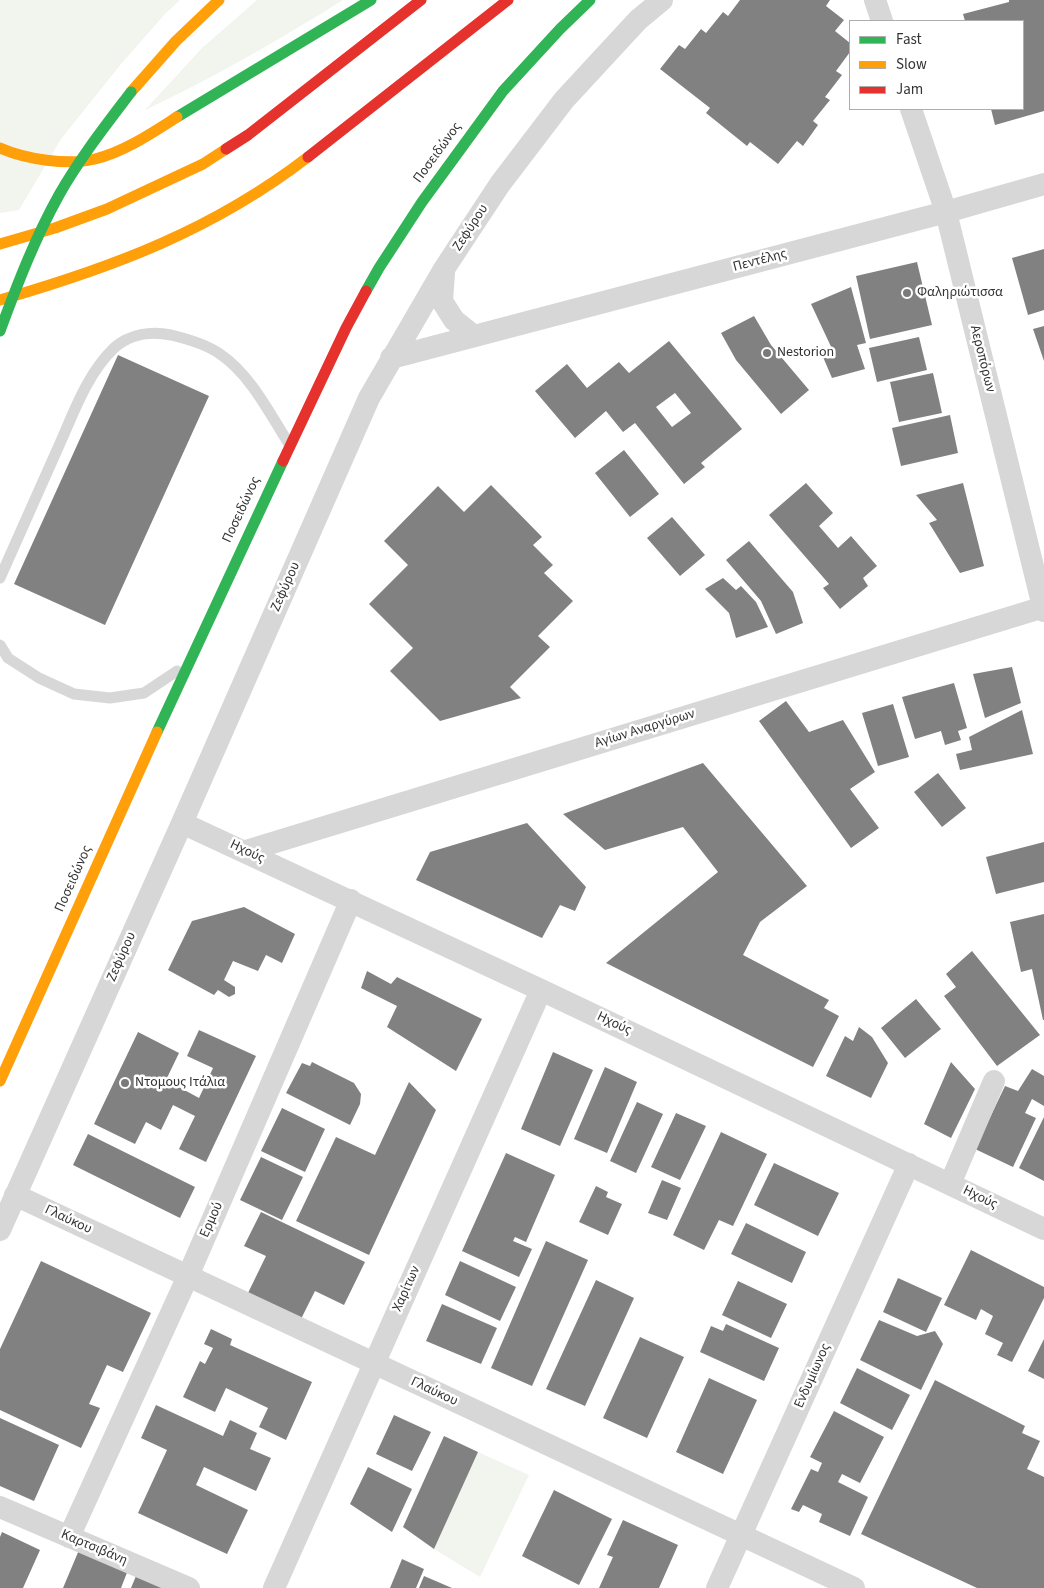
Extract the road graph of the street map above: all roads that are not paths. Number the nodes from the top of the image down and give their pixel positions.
1 (219, 0) edge
2 (371, 0) edge
3 (421, 0) edge
4 (508, 0) edge
5 (590, 0) edge
6 (662, 0) edge
7 (875, 0) edge
8 (882, 20) edge
9 (911, 110) edge
10 (0, 148) edge
11 (66, 183) junction
12 (1044, 184) edge
13 (946, 212) junction
14 (0, 244) edge
15 (444, 269) junction
16 (0, 295) edge
17 (0, 300) edge
18 (0, 332) edge
19 (474, 336) junction
20 (391, 358) junction
21 (289, 446) junction
22 (0, 578) edge
23 (1044, 608) edge
24 (0, 645) edge
25 (186, 666) junction
26 (182, 823) junction
27 (246, 852) junction
28 (351, 900) junction
29 (542, 990) junction
30 (0, 1081) edge
31 (994, 1081) dead end
32 (910, 1164) junction
33 (950, 1184) junction
34 (15, 1195) junction
35 (1044, 1229) edge
36 (0, 1230) edge
37 (188, 1276) junction
38 (374, 1363) junction
39 (0, 1507) edge
40 (741, 1535) junction
41 (69, 1537) junction
42 (189, 1588) edge
43 (274, 1588) edge
44 (717, 1588) edge
45 (854, 1588) edge

1 - 11 highway, bridge
2 - 10 highway
3 - 14 highway
4 - 17 highway
5 - 21 highway, Ποσειδώνος
6 - 15 street, Ζεφύρου
7 - 8 street
9 - 13 street, Αεροπόρων
11 - 16 highway, bridge
11 - 18 highway, bridge
12 - 13 street, Πεντέλης
13 - 19 street, Πεντέλης
13 - 23 street, Αεροπόρων
15 - 19 street
15 - 20 street, Ζεφύρου
19 - 20 street, Πεντέλης
20 - 26 street, Ζεφύρου
21 - 22 lane
21 - 25 highway, Ποσειδώνος
23 - 27 street, Αγίων Αναργύρων
24 - 25 lane
25 - 30 highway, Ποσειδώνος
26 - 27 street, Ηχούς
26 - 34 street, Ζεφύρου
27 - 28 street, Ηχούς
28 - 29 street, Ηχούς
28 - 37 street, Ερμού
29 - 32 street, Ηχούς
29 - 38 street, Χαρίτων
31 - 33 street
32 - 33 street, Ηχούς
32 - 40 street, Ενδυμίωνος
33 - 35 street, Ηχούς
34 - 36 street, Ζεφύρου
34 - 37 street, Γλαύκου
37 - 38 street, Γλαύκου
37 - 41 street, Ερμού
38 - 40 street, Γλαύκου
38 - 43 street, Χαρίτων
39 - 41 street, Καρτσιβάνη
40 - 44 street, Ενδυμίωνος
40 - 45 street, Γλαύκου
41 - 42 street, Καρτσιβάνη

